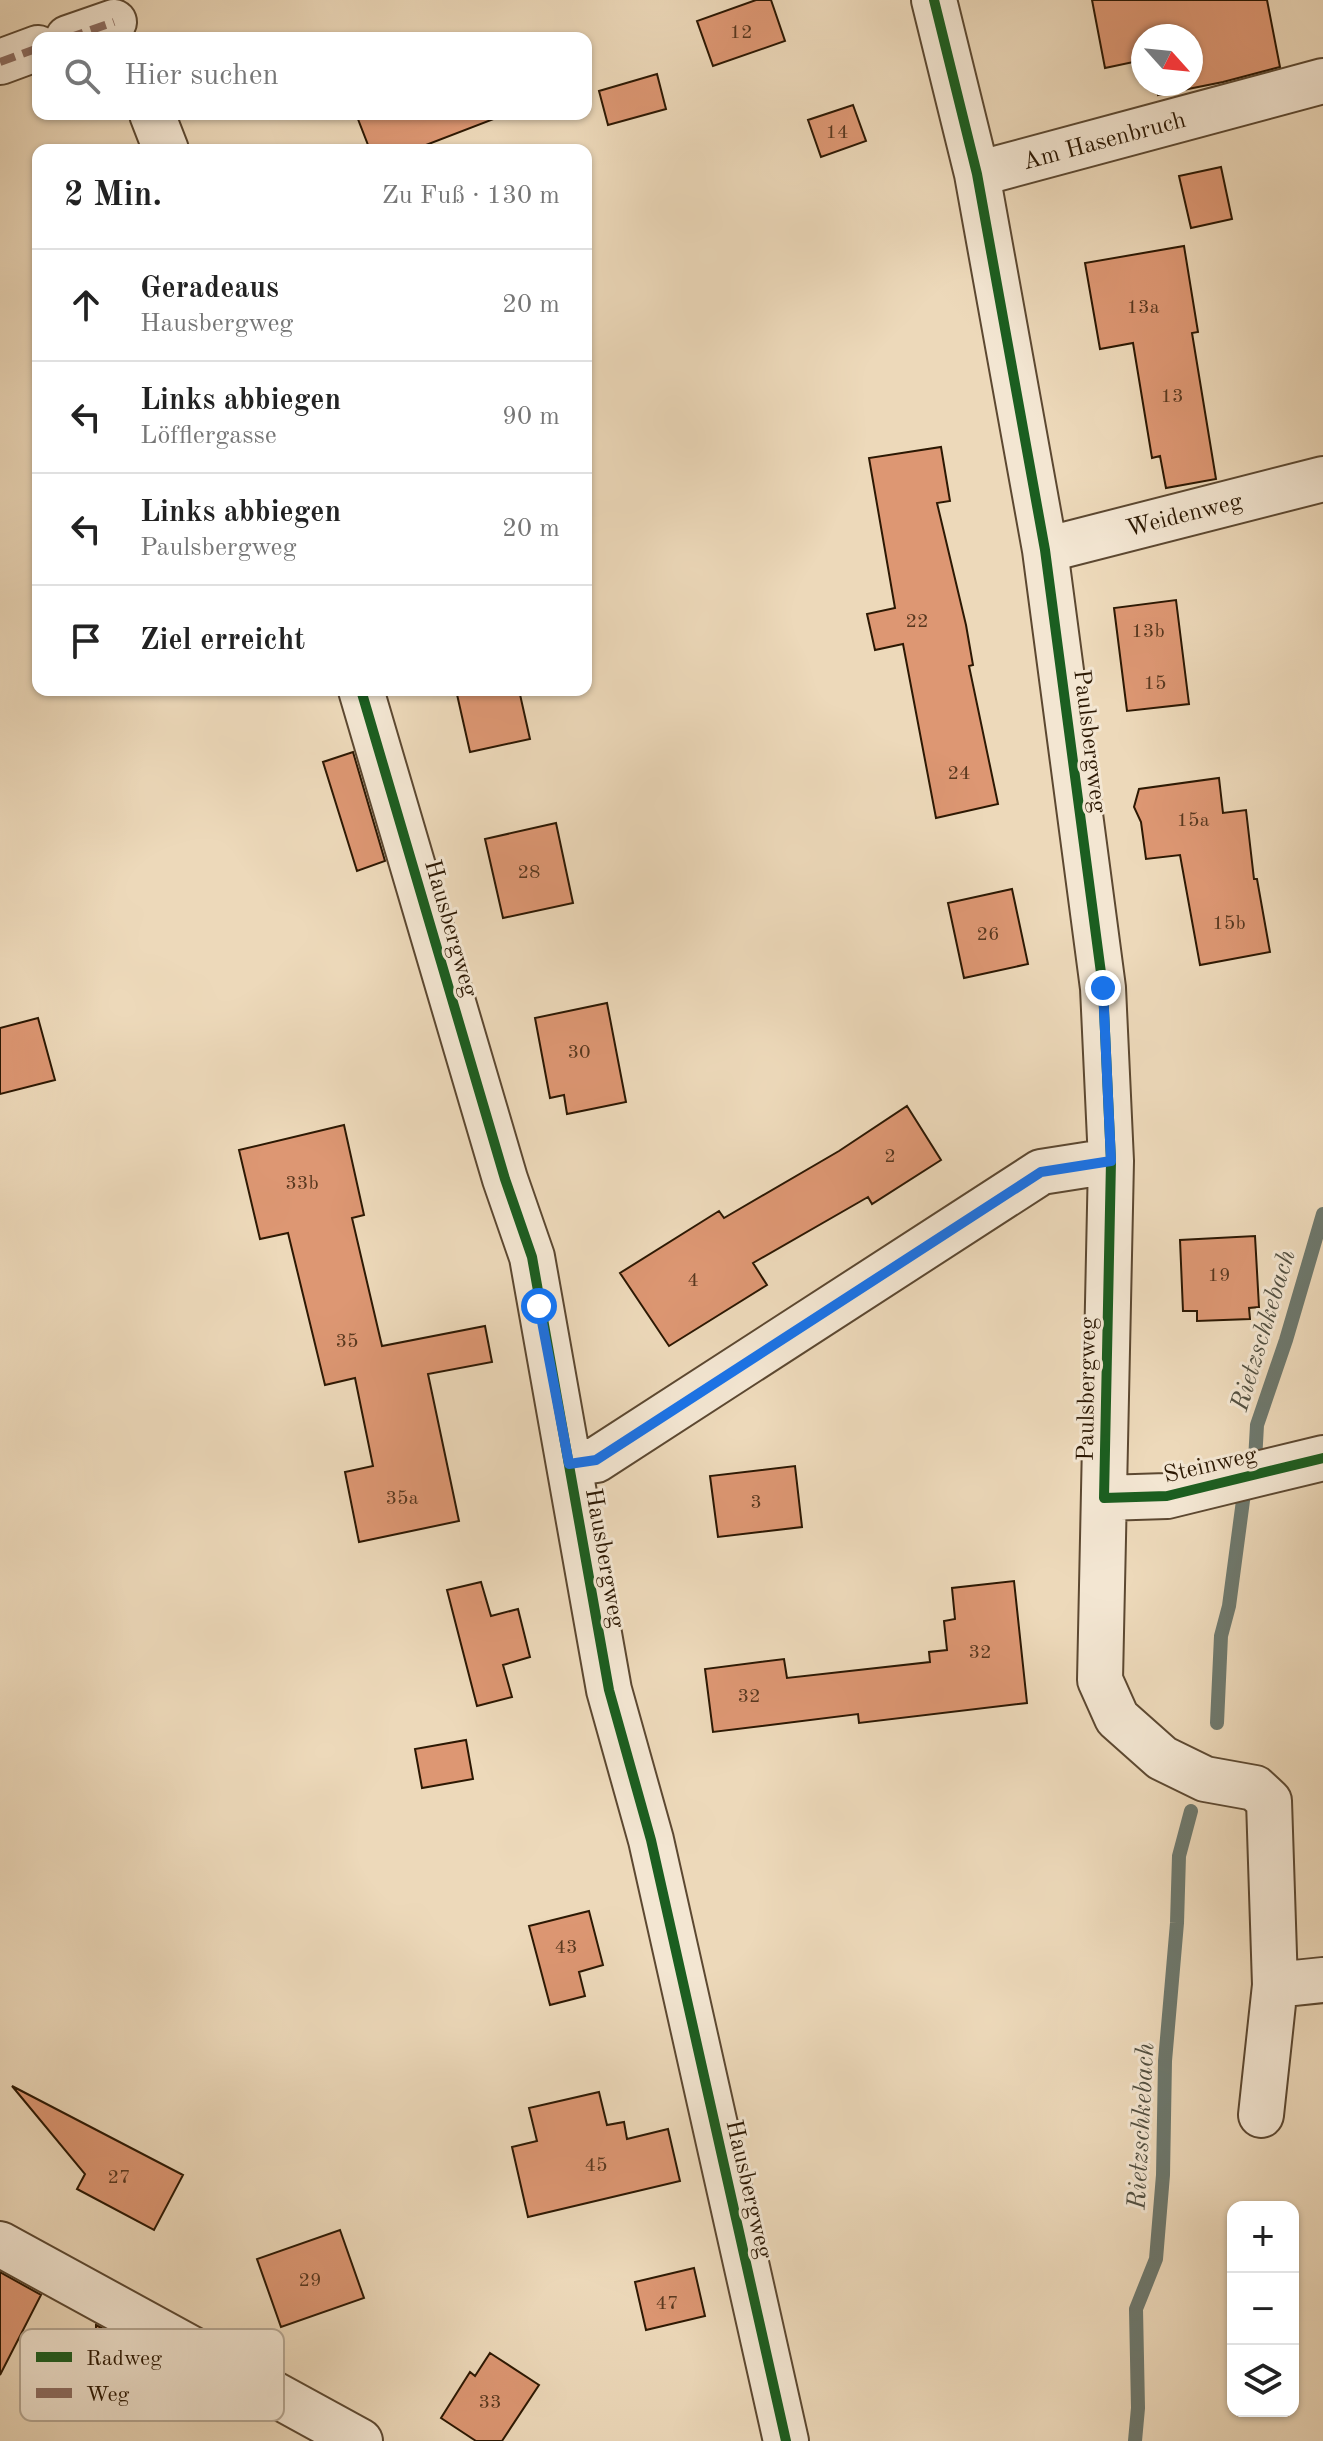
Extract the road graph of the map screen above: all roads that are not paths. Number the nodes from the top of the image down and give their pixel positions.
1 (934, 0) edge
2 (113, 20) edge
3 (83, 32) edge
4 (32, 50) edge
5 (0, 62) edge
6 (1323, 81) edge
7 (154, 120) edge
8 (164, 144) edge
9 (977, 174) junction
10 (1323, 479) edge
11 (1045, 550) junction
12 (363, 696) edge
13 (1111, 1161) junction
14 (1323, 1458) edge
15 (569, 1464) junction
16 (1104, 1498) junction
17 (1323, 1980) edge
18 (1275, 1985) junction
19 (1261, 2115) dead end
20 (0, 2244) edge
21 (155, 2329) edge
22 (284, 2399) edge
23 (360, 2441) edge
24 (786, 2441) edge

1 - 9 street, Paulsbergweg
2 - 3 street
4 - 5 street
6 - 9 street, Am Hasenbruch
7 - 8 street
9 - 11 street, Paulsbergweg
10 - 11 street, Weidenweg
11 - 13 street, Paulsbergweg
12 - 15 street, Hausbergweg
13 - 15 street
13 - 16 street, Paulsbergweg
14 - 16 street, Steinweg
15 - 24 street, Hausbergweg
16 - 18 street, Paulsbergweg
17 - 18 street
18 - 19 street, Paulsbergweg
20 - 21 street
22 - 23 street

